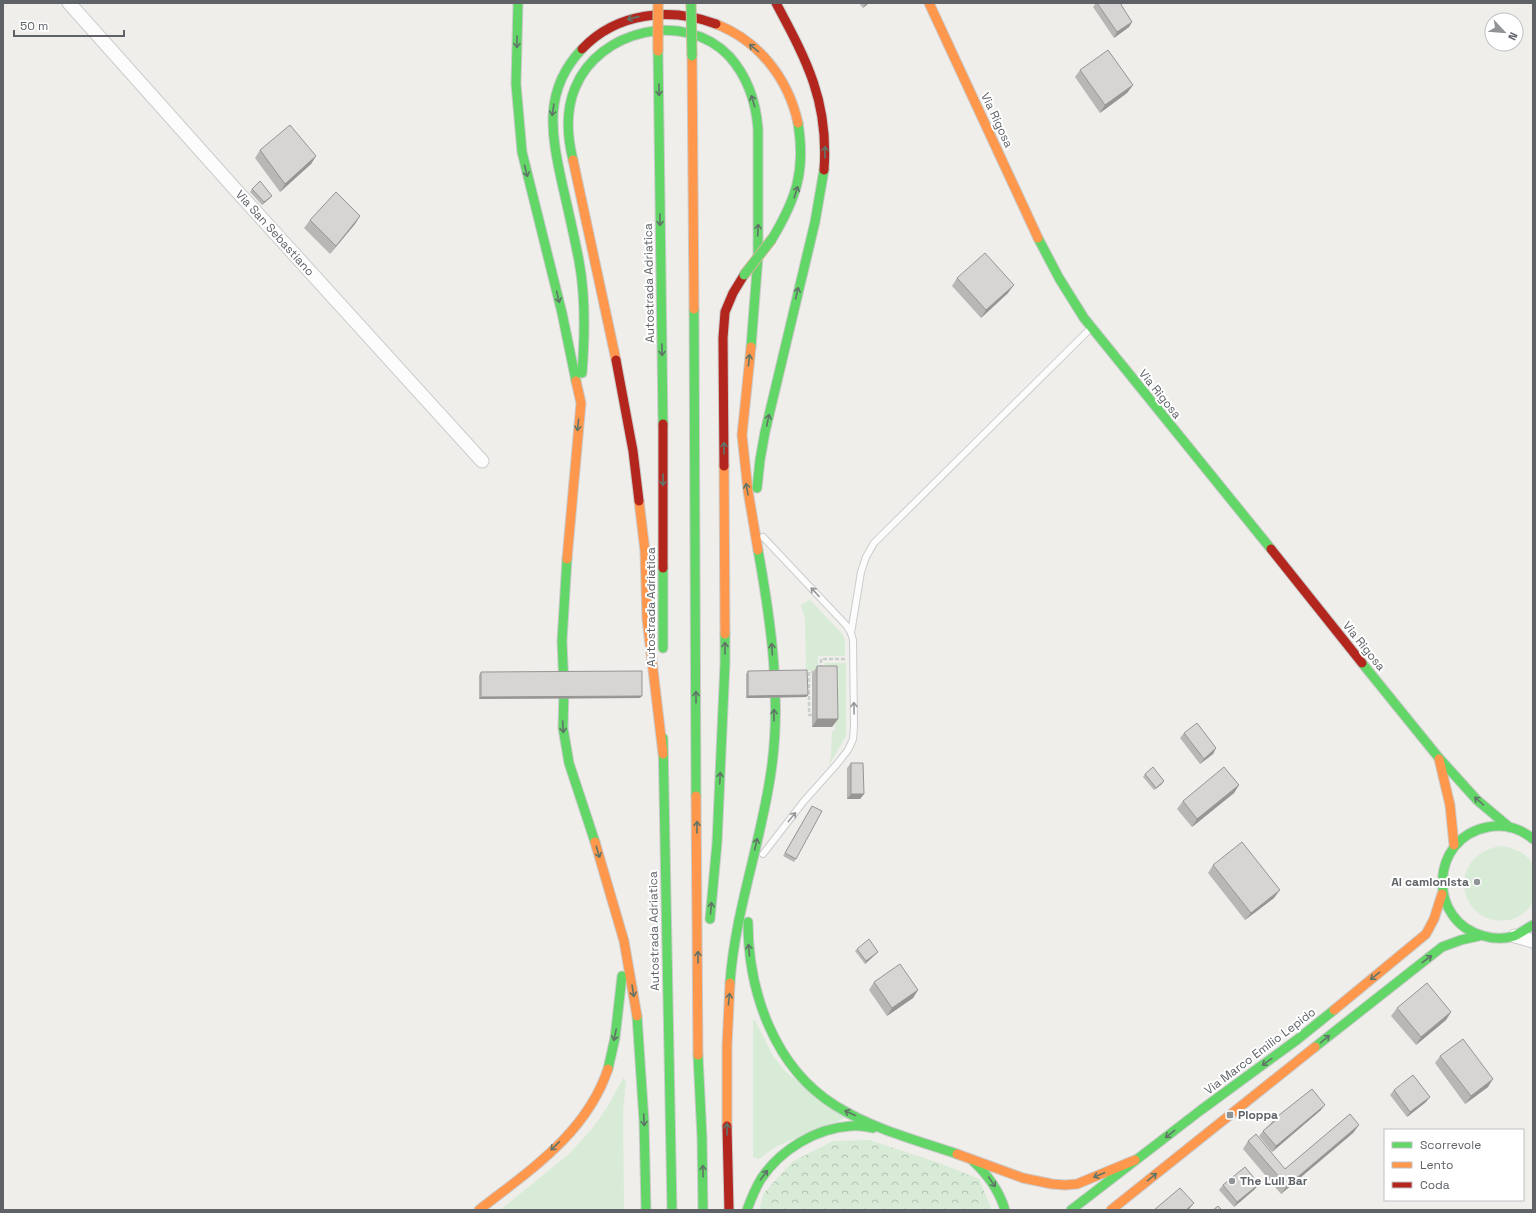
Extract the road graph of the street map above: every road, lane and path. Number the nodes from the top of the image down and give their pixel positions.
1 (69, 3) edge
2 (518, 3) edge
3 (658, 3) edge
4 (691, 3) edge
5 (776, 3) edge
6 (929, 3) edge
7 (1092, 328) junction
8 (581, 403) junction
9 (482, 461) dead end
10 (754, 528) junction
11 (851, 633) junction
12 (662, 659) dead end
13 (853, 659) junction
14 (662, 675) dead end
15 (812, 715) dead end
16 (662, 754) junction
17 (1439, 758) junction
18 (1509, 827) junction
19 (1532, 837) edge
20 (1454, 845) junction
21 (747, 883) junction
22 (1442, 894) junction
23 (1533, 925) edge
24 (709, 928) dead end
25 (1479, 936) junction
26 (1515, 936) junction
27 (624, 940) junction
28 (1533, 940) edge
29 (707, 951) dead end
30 (698, 1044) junction
31 (886, 1129) junction
32 (971, 1159) junction
33 (1135, 1160) junction
34 (1114, 1209) edge
35 (479, 1210) edge
36 (646, 1210) edge
37 (672, 1210) edge
38 (703, 1210) edge
39 (729, 1210) edge
40 (747, 1210) edge
41 (1005, 1210) edge
42 (1071, 1210) edge

1 - 9 street, Via San Sebastiano
2 -> 8 main road
3 -> 12 main road, Autostrada Adriatica, bridge
30 -> 4 main road, bridge
10 -> 5 main road
6 - 7 main road, Via Rigosa
7 - 11 lane
7 - 17 main road, Via Rigosa
24 -> 8 main road, bridge
8 -> 27 main road
11 -> 10 lane
10 -> 16 main road
21 -> 10 main road
11 - 13 lane
13 - 15 path
21 -> 13 lane
14 - 16 main road, Autostrada Adriatica
16 - 37 main road, Autostrada Adriatica
18 -> 17 main road, Via Rigosa
17 - 20 main road, Via Rigosa
18 - 19 main road
18 - 20 main road
20 - 22 main road
31 -> 21 main road
39 -> 21 main road
22 - 25 main road
22 -> 33 main road, Via Marco Emilio Lepido
23 - 26 main road
25 - 26 main road
34 -> 25 main road
26 - 28 street
27 -> 35 main road
27 -> 36 main road
29 - 30 main road
38 -> 30 main road
31 - 32 main road
40 -> 31 main road
33 -> 32 main road
32 -> 41 main road
33 - 42 main road, Via Marco Emilio Lepido

